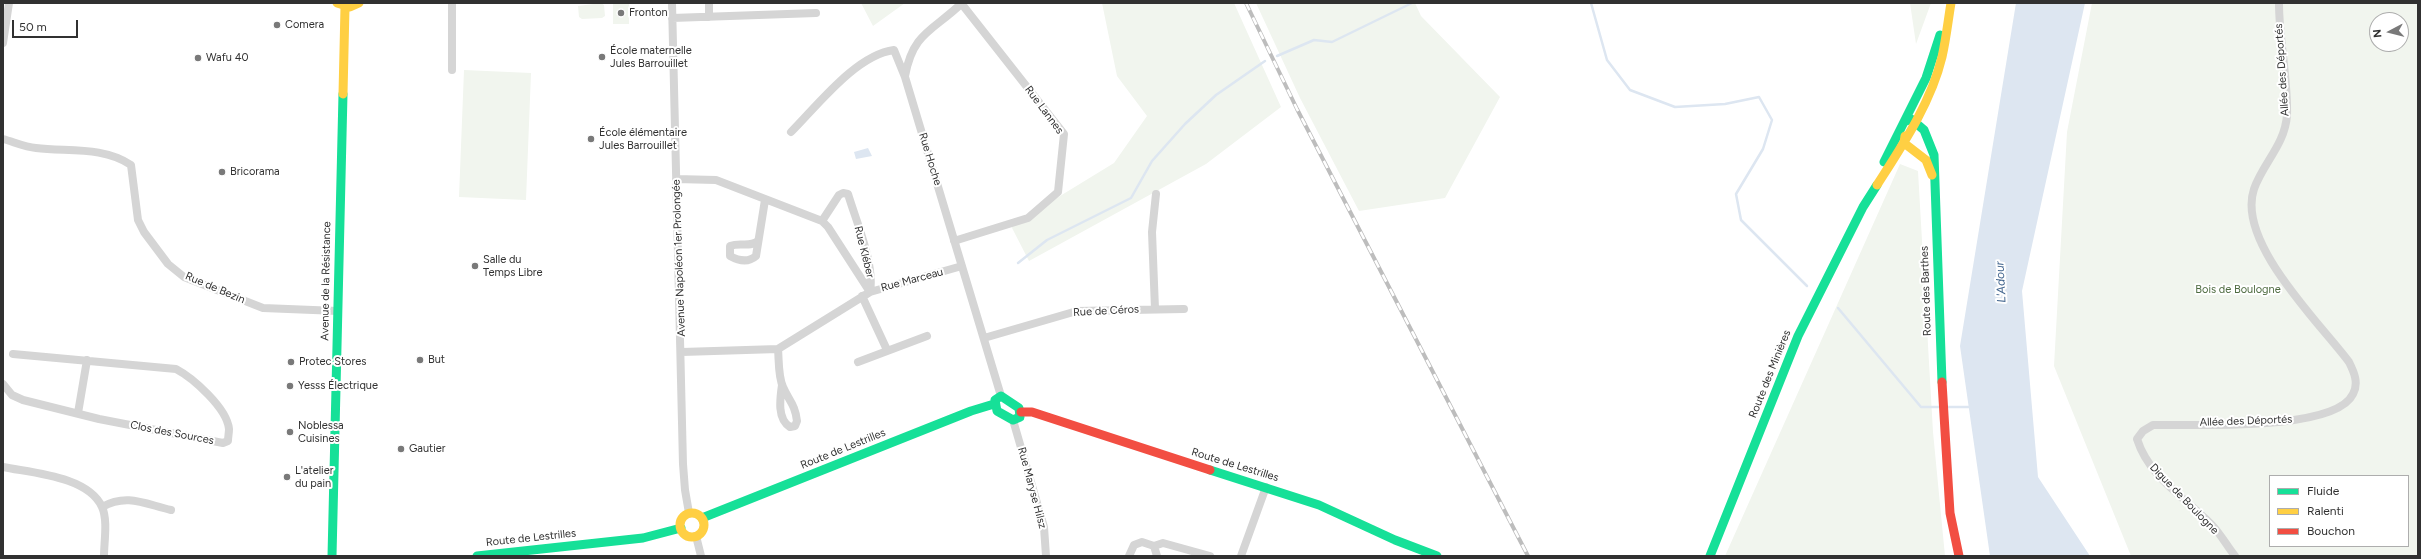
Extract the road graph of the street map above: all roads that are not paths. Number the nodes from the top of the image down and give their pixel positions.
1 (9, 3) edge
2 (359, 3) edge
3 (452, 3) edge
4 (672, 3) edge
5 (709, 3) edge
6 (961, 3) edge
7 (2279, 3) edge
8 (341, 5) edge
9 (1951, 5) edge
10 (816, 12) dead end
11 (709, 17) junction
12 (672, 18) junction
13 (3, 43) edge
14 (452, 70) dead end
15 (905, 77) junction
16 (1911, 120) junction
17 (791, 132) dead end
18 (3, 139) edge
19 (1904, 142) junction
20 (676, 179) junction
21 (1934, 181) junction
22 (1156, 194) dead end
23 (765, 200) junction
24 (1863, 207) junction
25 (822, 221) junction
26 (954, 241) junction
27 (758, 242) dead end
28 (962, 266) junction
29 (870, 292) junction
30 (862, 296) junction
31 (1155, 309) junction
32 (1184, 309) dead end
33 (338, 311) junction
34 (927, 336) dead end
35 (984, 338) junction
36 (778, 349) junction
37 (887, 350) junction
38 (682, 352) junction
39 (13, 354) dead end
40 (87, 360) junction
41 (858, 362) dead end
42 (3, 384) edge
43 (782, 385) dead end
44 (1001, 396) junction
45 (994, 404) junction
46 (1021, 412) junction
47 (78, 413) junction
48 (1013, 420) junction
49 (2137, 439) joint
50 (3, 467) edge
51 (1266, 487) junction
52 (102, 507) junction
53 (171, 510) dead end
54 (689, 513) junction
55 (702, 518) junction
56 (681, 528) junction
57 (696, 536) junction
58 (1154, 546) junction
59 (104, 556) edge
60 (332, 556) edge
61 (477, 556) edge
62 (701, 556) edge
63 (1046, 556) edge
64 (1129, 556) edge
65 (1157, 556) edge
66 (1210, 556) edge
67 (1241, 556) edge
68 (1437, 556) edge
69 (1710, 556) edge
70 (1960, 556) edge
71 (2234, 556) edge

1 - 13 street
2 - 8 street
3 - 14 street
4 - 12 street, Avenue Napoléon 1er Prolongée
5 - 11 street
6 - 15 street, Rue Lannes
6 - 26 street, Rue Lannes
7 - 49 street, Allée des Déportés
8 - 33 street, Avenue de la Résistance
9 - 16 street
9 - 16 street
10 - 11 street
11 - 12 street
12 - 20 street, Avenue Napoléon 1er Prolongée
15 - 17 street, Rue Hoche
15 - 26 street, Rue Hoche
16 - 19 street, Route des Minières
16 - 21 street, Route des Barthes
16 - 24 street, Route des Minières
18 - 33 street, Rue de Bezin
19 - 21 street, Route des Barthes
19 - 24 street, Route des Minières
20 - 23 street
20 - 38 street, Avenue Napoléon 1er Prolongée
21 - 70 street, Route des Barthes
22 - 31 street
23 - 25 street
23 - 27 street
24 - 69 street, Route des Minières
25 - 29 street, Rue Kléber
25 - 29 street, Rue Kléber
26 - 28 street, Rue Hoche
28 - 29 street, Rue Marceau
28 - 35 street, Rue Hoche
29 - 30 street, Rue Marceau
30 - 36 street, Rue Marceau
30 - 37 street
31 - 32 street, Rue de Céros
31 - 35 street, Rue de Céros
33 - 60 street, Avenue de la Résistance
34 - 37 street
35 - 44 street, Rue Hoche
36 - 38 street
36 - 43 street
37 - 41 street
38 - 54 street, Avenue Napoléon 1er Prolongée
39 - 40 street, Clos des Sources
40 - 47 street
40 - 47 street, Clos des Sources
42 - 47 street, Clos des Sources
44 - 45 street
44 - 46 street
45 - 48 street
45 - 55 street, Route de Lestrilles
46 - 48 street
46 - 51 street, Route de Lestrilles
48 - 63 street, Rue Maryse Hilsz
49 - 71 street, Digue de Boulogne
50 - 52 street
51 - 67 street
51 - 68 street, Route de Lestrilles
52 - 53 street
52 - 59 street
54 - 55 street
54 - 56 street
55 - 57 street
56 - 57 street
56 - 61 street, Route de Lestrilles
57 - 62 street
58 - 64 street
58 - 65 street
58 - 66 street

